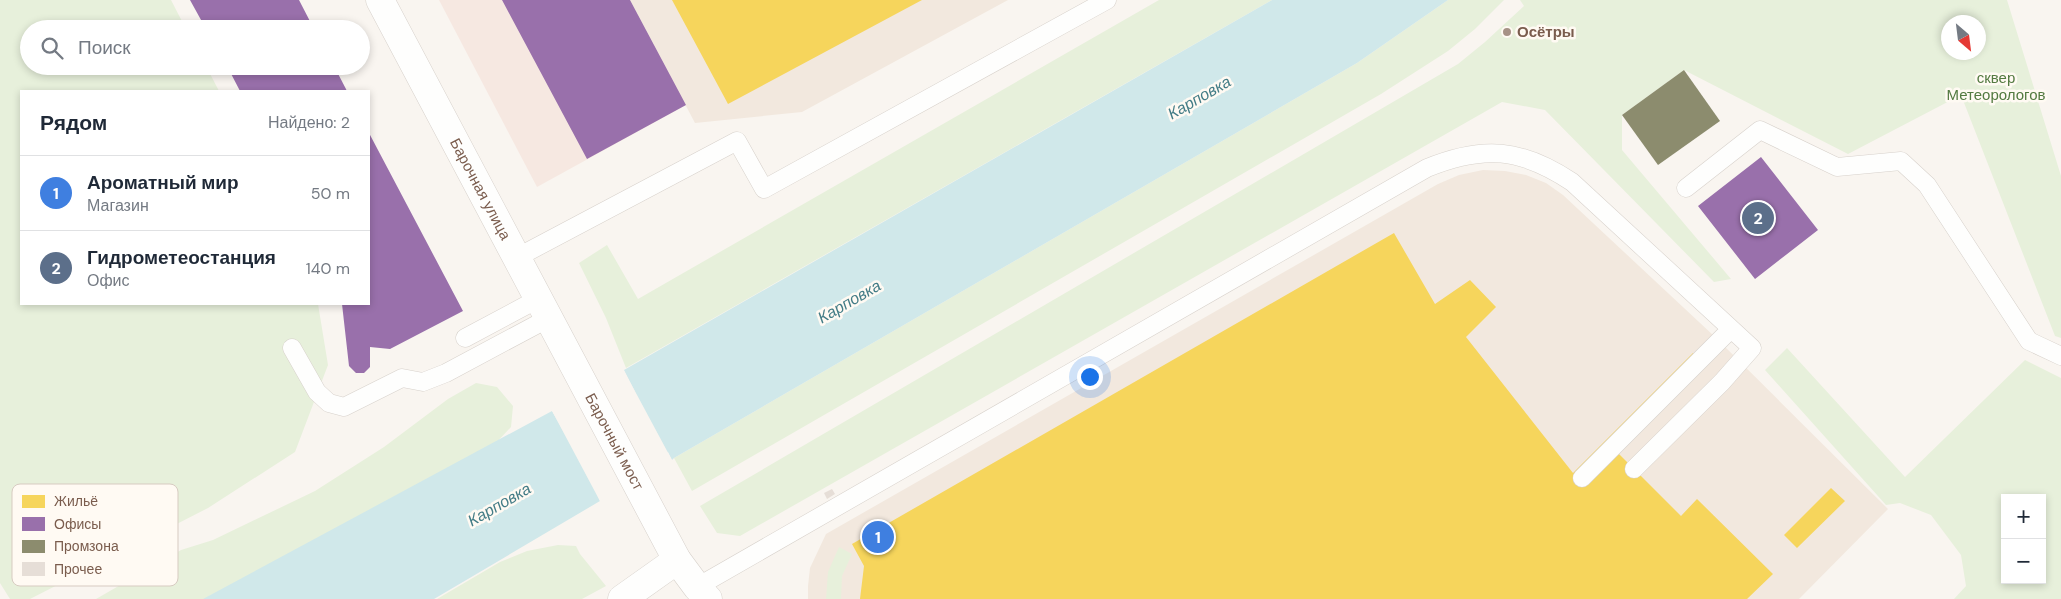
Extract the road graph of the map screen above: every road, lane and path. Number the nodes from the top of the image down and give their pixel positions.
1 (380, 0) edge
2 (1107, 0) edge
3 (1686, 188) dead end
4 (516, 258) junction
5 (543, 308) junction
6 (1731, 329) junction
7 (465, 338) dead end
8 (292, 348) dead end
9 (2061, 356) edge
10 (580, 378) joint
11 (1634, 469) dead end
12 (1582, 478) dead end
13 (677, 560) junction
14 (703, 593) edge
15 (622, 599) edge

1 - 4 street, Барочная улица
2 - 4 lane
3 - 9 lane
4 - 5 street, Барочная улица
5 - 7 lane
5 - 8 lane
5 - 10 street, Барочная улица
6 - 11 lane
6 - 12 lane
6 - 14 lane
10 - 13 street, Барочный мост
13 - 14 street
13 - 15 street

